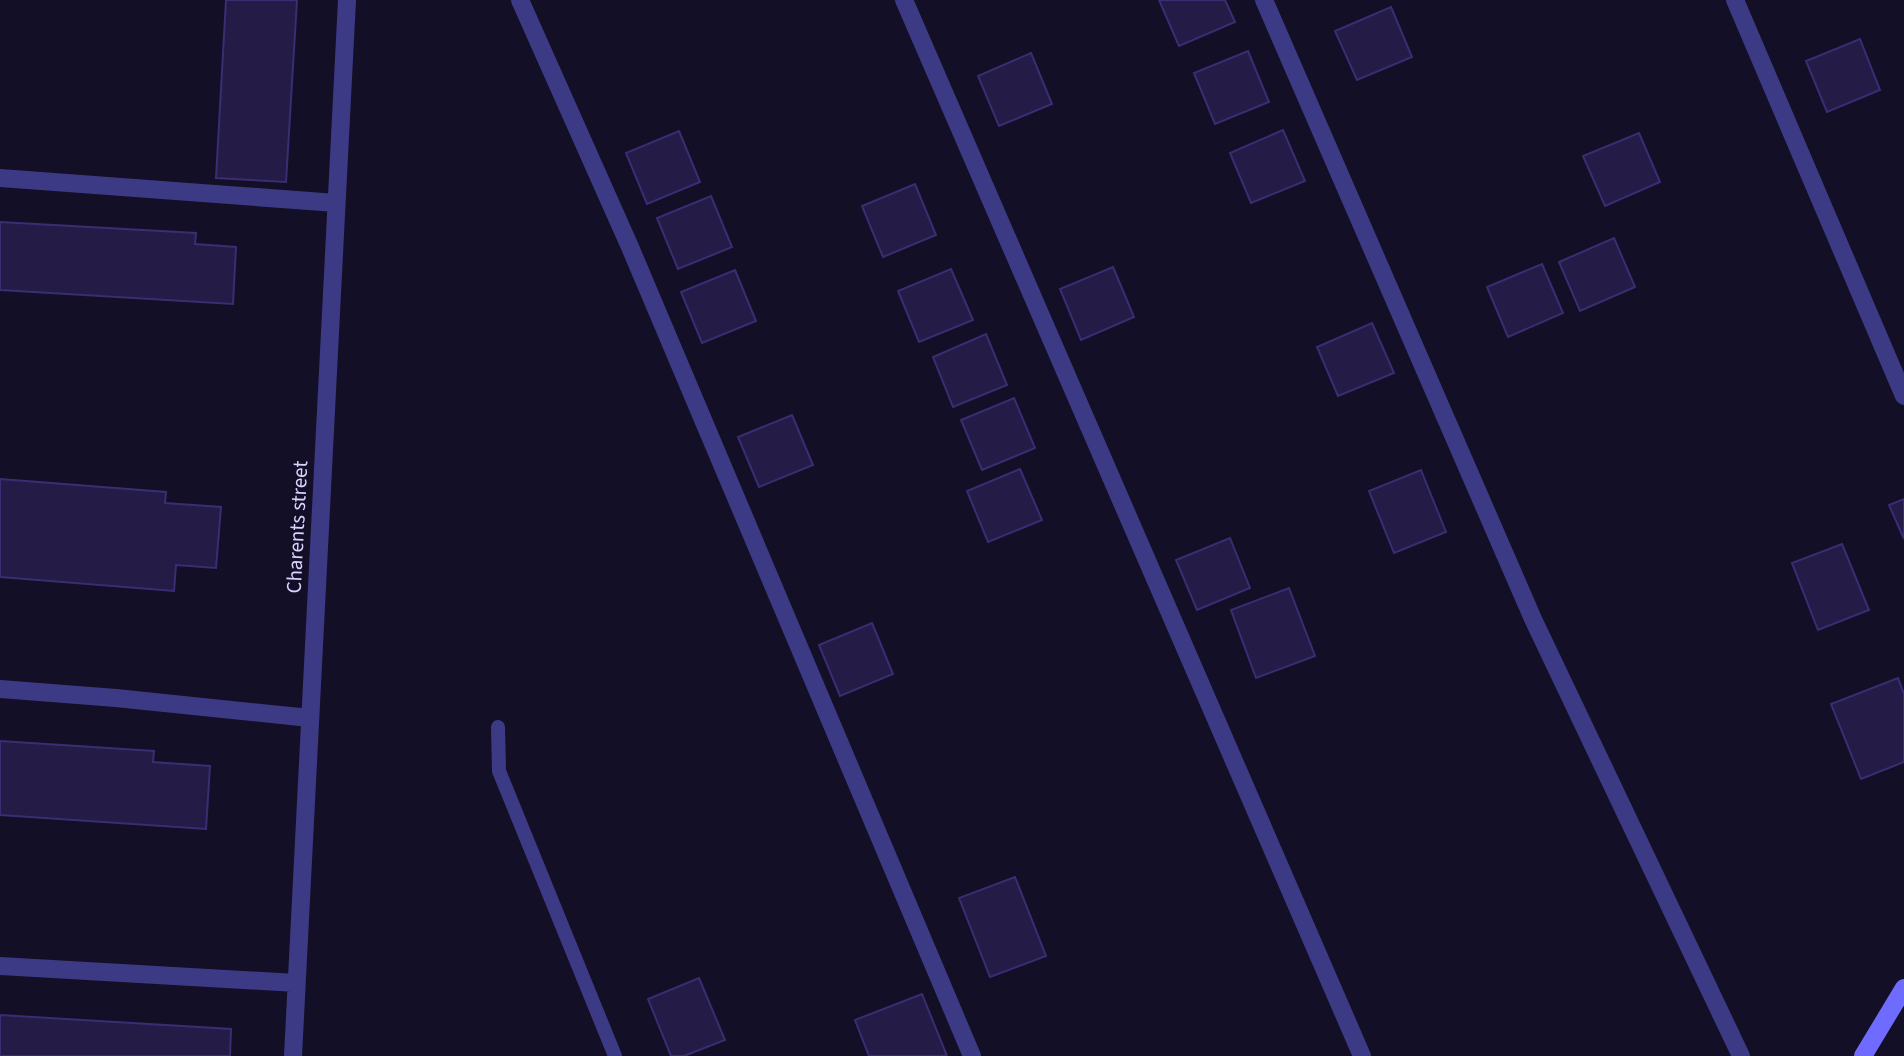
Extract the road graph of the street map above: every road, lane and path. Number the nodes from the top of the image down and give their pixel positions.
1 (346, 0) edge
2 (520, 0) edge
3 (904, 0) edge
4 (1264, 0) edge
5 (1735, 0) edge
6 (0, 178) edge
7 (336, 203) junction
8 (1904, 396) edge
9 (0, 689) edge
10 (310, 718) junction
11 (498, 727) dead end
12 (0, 966) edge
13 (296, 983) junction
14 (1904, 988) edge
15 (293, 1056) edge
16 (615, 1056) edge
17 (972, 1056) edge
18 (1362, 1056) edge
19 (1741, 1056) edge
20 (1863, 1056) edge

1 - 7 street, Charents street
2 - 17 street
3 - 18 street
4 - 19 street
5 - 8 street
6 - 7 street
7 - 10 street, Charents street
9 - 10 street
10 - 13 street, Charents street
11 - 16 lane
12 - 13 street
13 - 15 street, Charents street
14 - 20 main road

